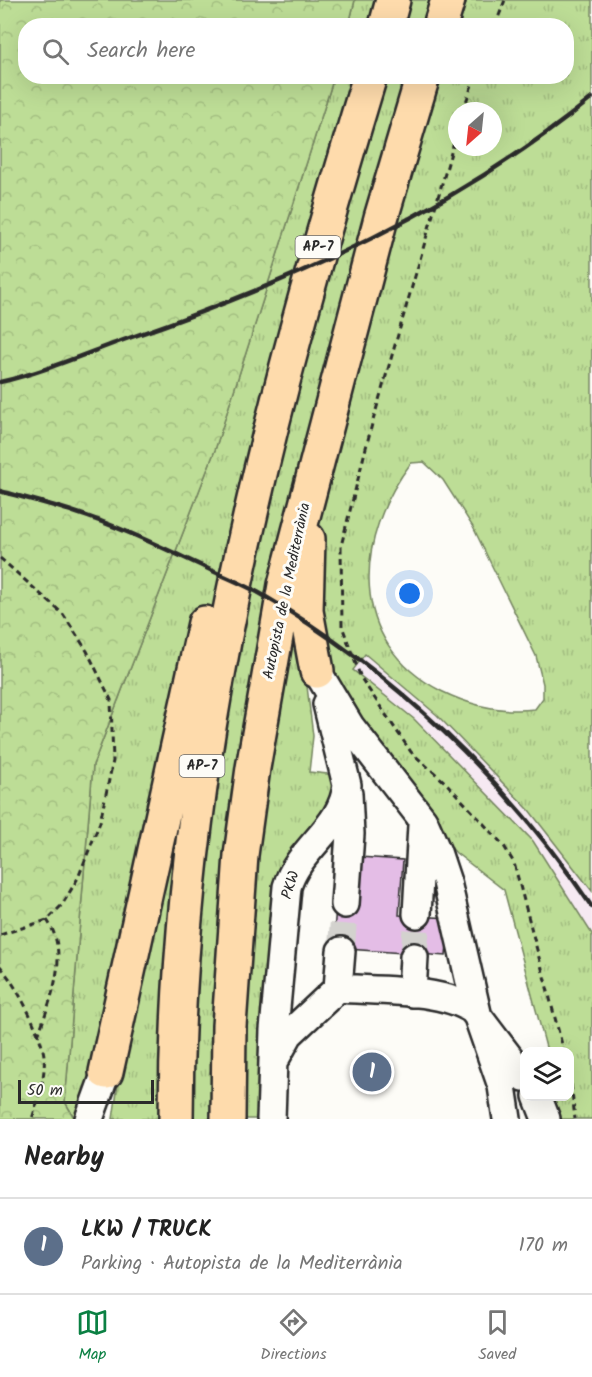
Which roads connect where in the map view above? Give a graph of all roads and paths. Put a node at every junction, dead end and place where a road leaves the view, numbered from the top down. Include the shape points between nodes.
1 (393, 0) edge
2 (448, 0) edge
3 (505, 0) edge
4 (388, 18) edge
5 (442, 18) edge
6 (498, 18) edge
7 (368, 84) edge
8 (421, 84) edge
9 (472, 84) edge
10 (466, 102) edge
11 (450, 156) edge
12 (272, 419) junction
13 (307, 492) junction
14 (0, 558) edge
15 (317, 671) junction
16 (347, 785) junction
17 (423, 820) junction
18 (345, 904) tunnel mouth
19 (417, 914) tunnel mouth
20 (47, 920) junction
21 (0, 934) edge
22 (341, 951) tunnel mouth
23 (414, 957) tunnel mouth
24 (0, 966) edge
25 (338, 988) junction
26 (412, 993) junction
27 (478, 1017) junction
28 (38, 1037) junction
29 (563, 1047) edge
30 (273, 1062) junction
31 (520, 1071) edge
32 (106, 1072) junction
33 (539, 1101) edge
34 (573, 1101) edge
35 (32, 1119) edge
36 (89, 1119) edge
37 (103, 1119) edge
38 (176, 1119) edge
39 (228, 1119) edge
40 (271, 1119) edge
41 (507, 1119) edge
42 (546, 1119) edge
43 (575, 1119) edge

1 - 4 highway
2 - 5 highway
3 - 6 path
7 - 12 highway, AP-7
8 - 13 highway, Autopista de la Mediterrània
9 - 10 path
11 - 29 path via 341,546 342,626 361,678 404,742 497,838 514,863
12 - 32 highway via 212,590
12 - 38 highway, AP-7 via 223,645 195,816 184,932
13 - 15 highway via 306,611
13 - 39 highway, Autopista de la Mediterrània via 285,585 244,833 234,940
14 - 20 path via 63,614 111,700 113,761 100,822 78,878 62,905
15 - 16 lane, PKW
15 - 17 lane via 350,726
16 - 18 lane via 350,819
16 - 30 lane, PKW via 342,809 300,859 287,886
17 - 19 lane
17 - 27 lane via 447,882
20 - 21 path
20 - 28 path via 59,950 55,984
22 - 25 lane
23 - 26 lane
24 - 28 path via 16,987
25 - 26 lane
25 - 30 lane via 289,1034
26 - 27 lane via 464,1003
27 - 31 lane
27 - 41 lane via 498,1070
28 - 35 path via 43,1067
30 - 40 lane, PKW
32 - 36 lane
32 - 37 lane
33 - 42 lane
34 - 43 path

